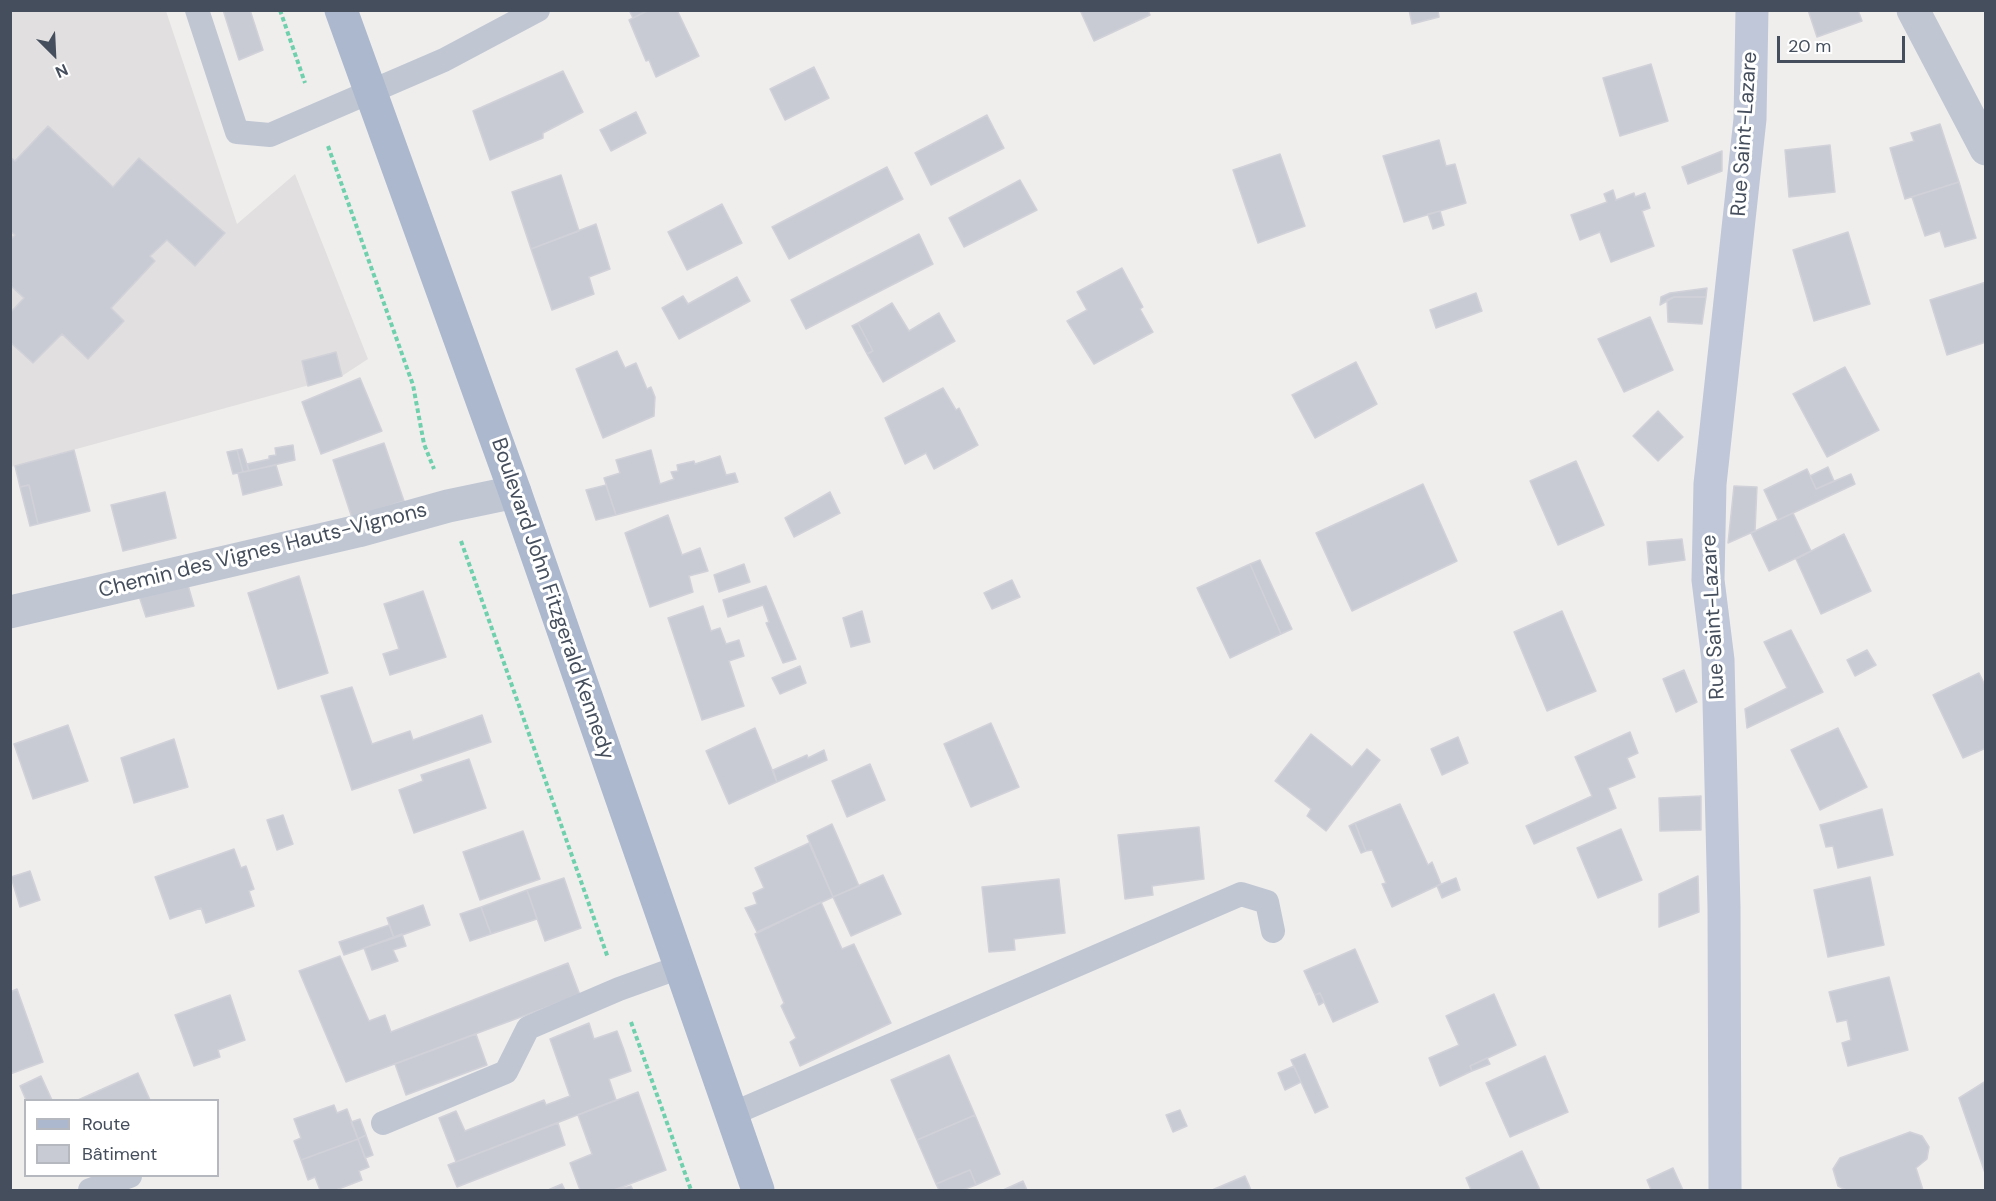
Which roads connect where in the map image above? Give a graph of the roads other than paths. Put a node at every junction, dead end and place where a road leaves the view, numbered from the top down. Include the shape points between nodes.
1 (196, 10) edge
2 (341, 10) edge
3 (538, 10) edge
4 (1752, 10) edge
5 (1913, 10) edge
6 (372, 93) junction
7 (1986, 149) edge
8 (515, 492) junction
9 (10, 612) edge
10 (1274, 931) dead end
11 (680, 967) junction
12 (732, 1114) junction
13 (383, 1122) dead end
14 (127, 1177) edge
15 (90, 1191) edge
16 (758, 1191) edge
17 (1725, 1191) edge

1 - 6 lane via 237,132 270,135
2 - 6 main road, Boulevard John Fitzgerald Kennedy
3 - 6 lane
4 - 17 street, Rue Saint-Lazare via 1750,118 1710,484 1708,535 1708,580 1718,660
5 - 7 street
6 - 8 main road, Boulevard John Fitzgerald Kennedy
8 - 9 street, Chemin des Vignes Hauts-Vignons
8 - 11 main road, Boulevard John Fitzgerald Kennedy
10 - 12 lane via 1267,902 1241,894
11 - 12 main road, Boulevard John Fitzgerald Kennedy
11 - 13 lane via 528,1028 506,1072
12 - 16 main road, Boulevard John Fitzgerald Kennedy
14 - 15 lane

